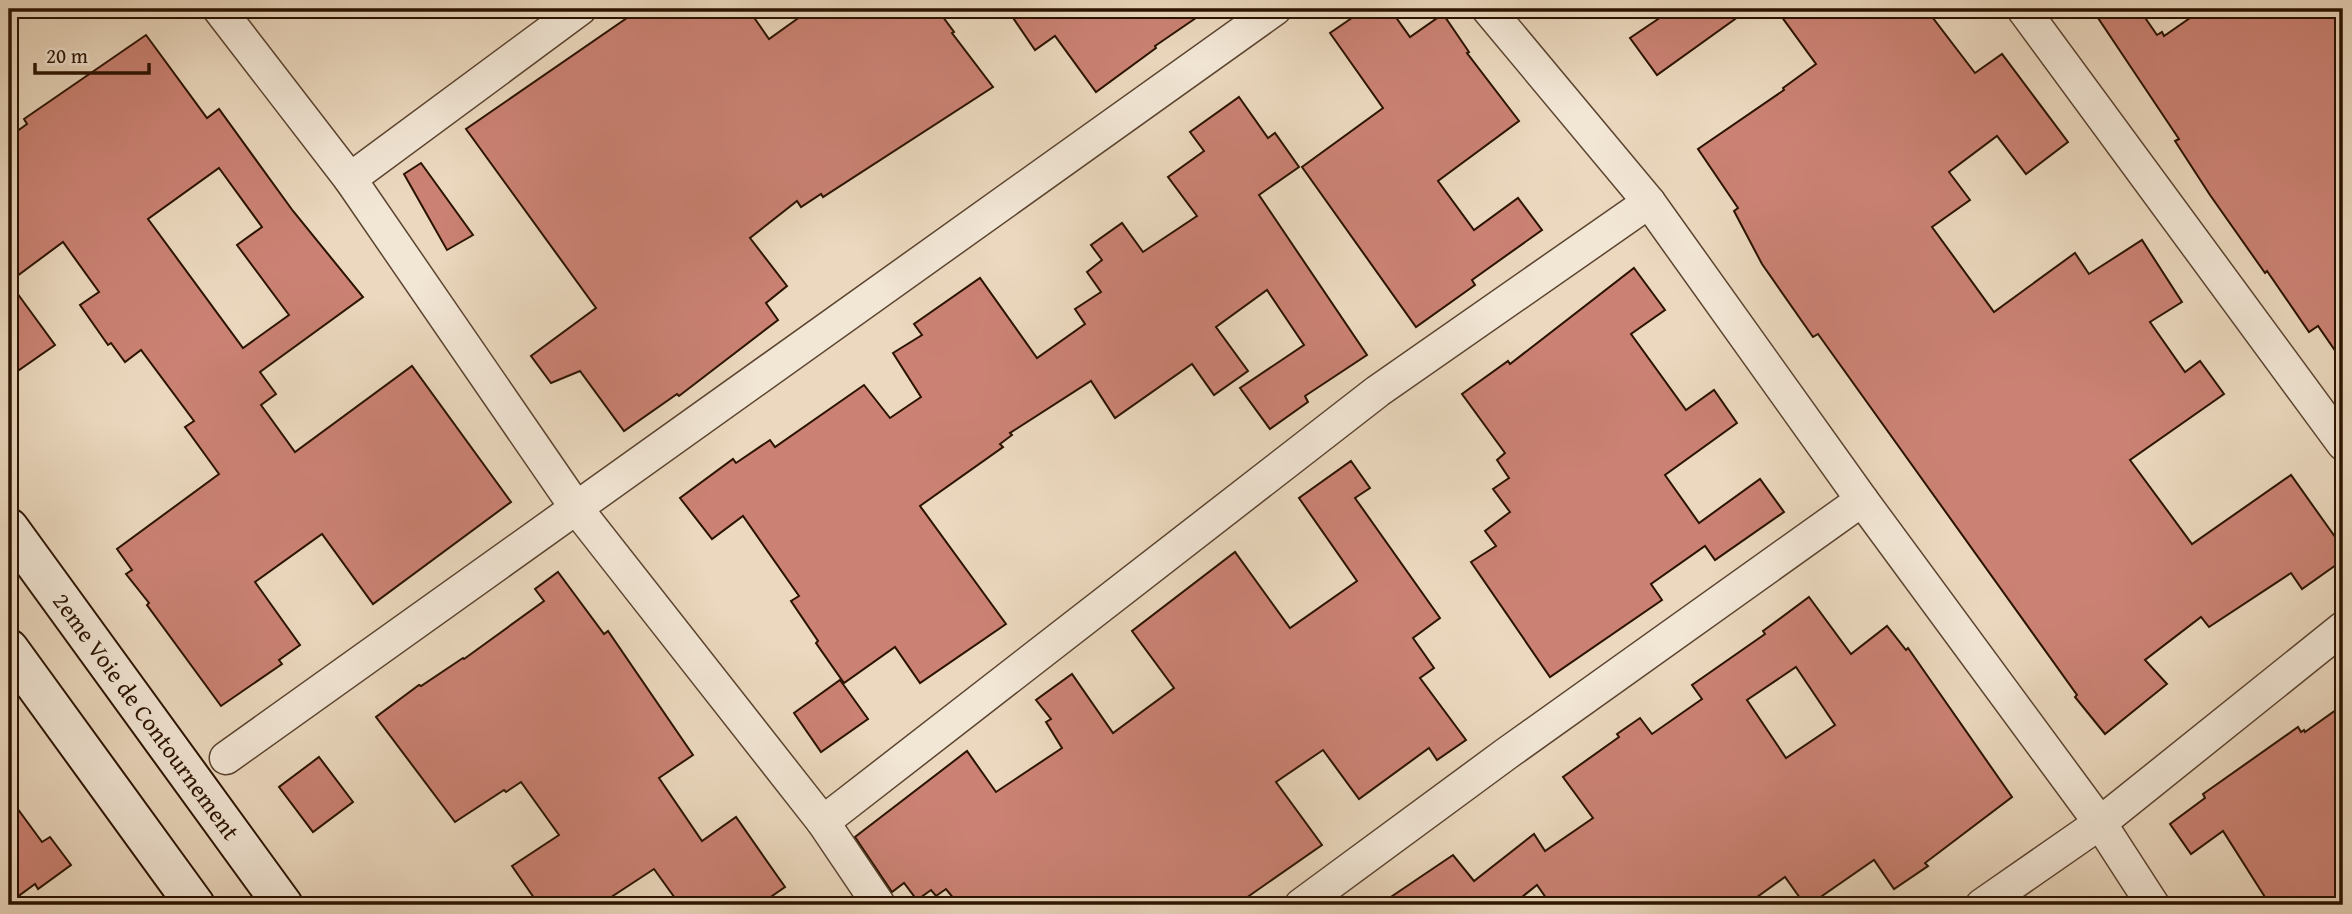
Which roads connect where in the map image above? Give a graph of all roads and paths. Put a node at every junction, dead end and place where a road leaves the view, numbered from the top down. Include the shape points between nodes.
1 (219, 9) edge
2 (580, 9) edge
3 (1275, 9) edge
4 (1488, 9) edge
5 (2023, 9) edge
6 (350, 179) junction
7 (1649, 202) junction
8 (2343, 444) edge
9 (1862, 500) junction
10 (577, 509) junction
11 (9, 528) edge
12 (2343, 628) edge
13 (9, 649) edge
14 (226, 758) dead end
15 (823, 822) junction
16 (2100, 823) junction
17 (195, 905) edge
18 (283, 905) edge
19 (879, 905) edge
20 (1301, 905) edge
21 (1982, 905) edge
22 (2153, 905) edge

1 - 6 street
2 - 6 street
3 - 10 street
4 - 7 street
5 - 8 street
6 - 10 street
7 - 9 street
7 - 15 street via 1378,391
9 - 16 street
9 - 20 street
10 - 14 street
10 - 15 street
11 - 18 main road, 2eme Voie de Contournement
12 - 16 street
13 - 17 main road
15 - 19 street
16 - 21 street
16 - 22 street

